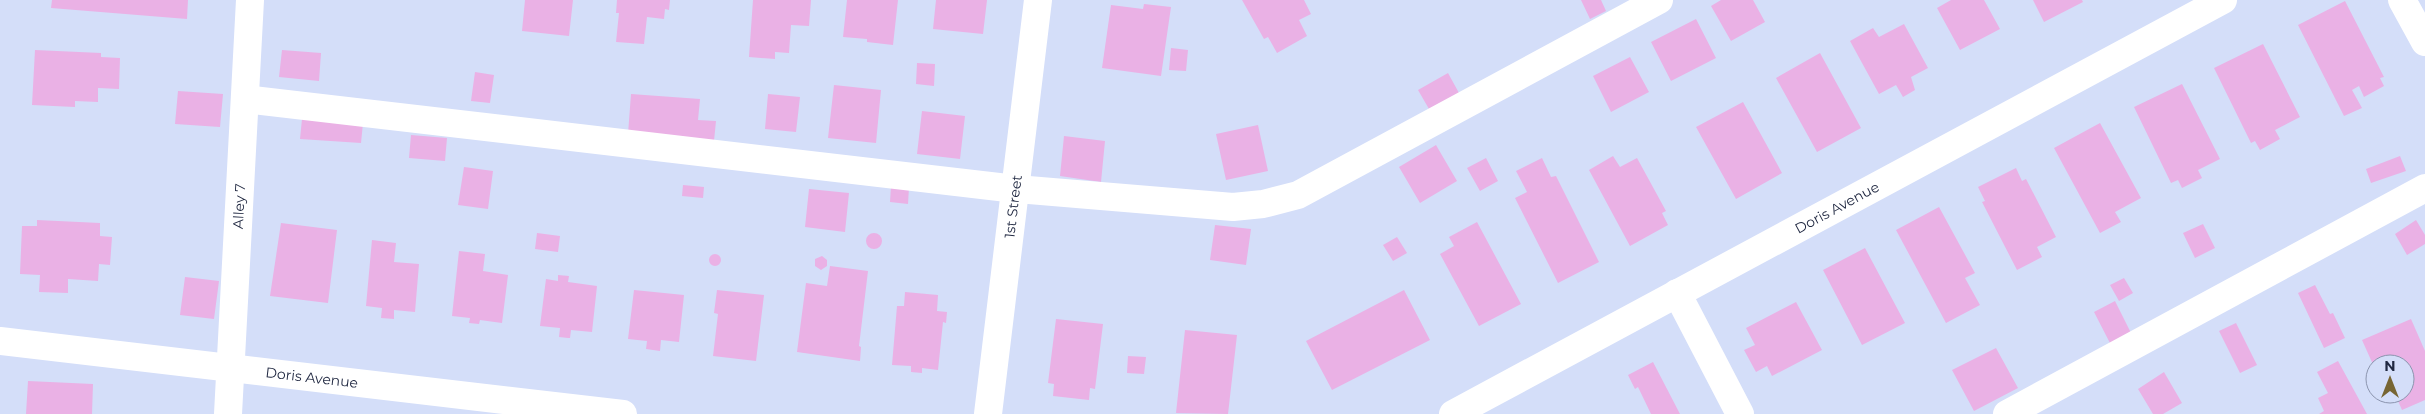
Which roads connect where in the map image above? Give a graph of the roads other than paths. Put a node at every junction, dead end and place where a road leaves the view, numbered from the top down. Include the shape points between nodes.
1 (250, 0) edge
2 (1038, 0) edge
3 (1659, 0) edge
4 (2223, 0) edge
5 (2402, 0) edge
6 (2425, 42) edge
7 (245, 99) junction
8 (2425, 188) edge
9 (1016, 189) junction
10 (1677, 294) junction
11 (0, 341) edge
12 (231, 368) junction
13 (228, 414) edge
14 (623, 414) edge
15 (988, 414) edge
16 (1453, 414) edge
17 (1740, 414) edge
18 (2007, 414) edge

1 - 7 street, Alley 7
2 - 9 street, 1st Street
3 - 9 street via 1298,195 1263,204 1232,207
4 - 10 street, Doris Avenue
5 - 6 street
7 - 9 street
7 - 12 street, Alley 7
8 - 18 street
9 - 15 street, 1st Street
10 - 16 street, Doris Avenue
10 - 17 street
11 - 12 street, Doris Avenue
12 - 13 street, Alley 7
12 - 14 street, Doris Avenue

